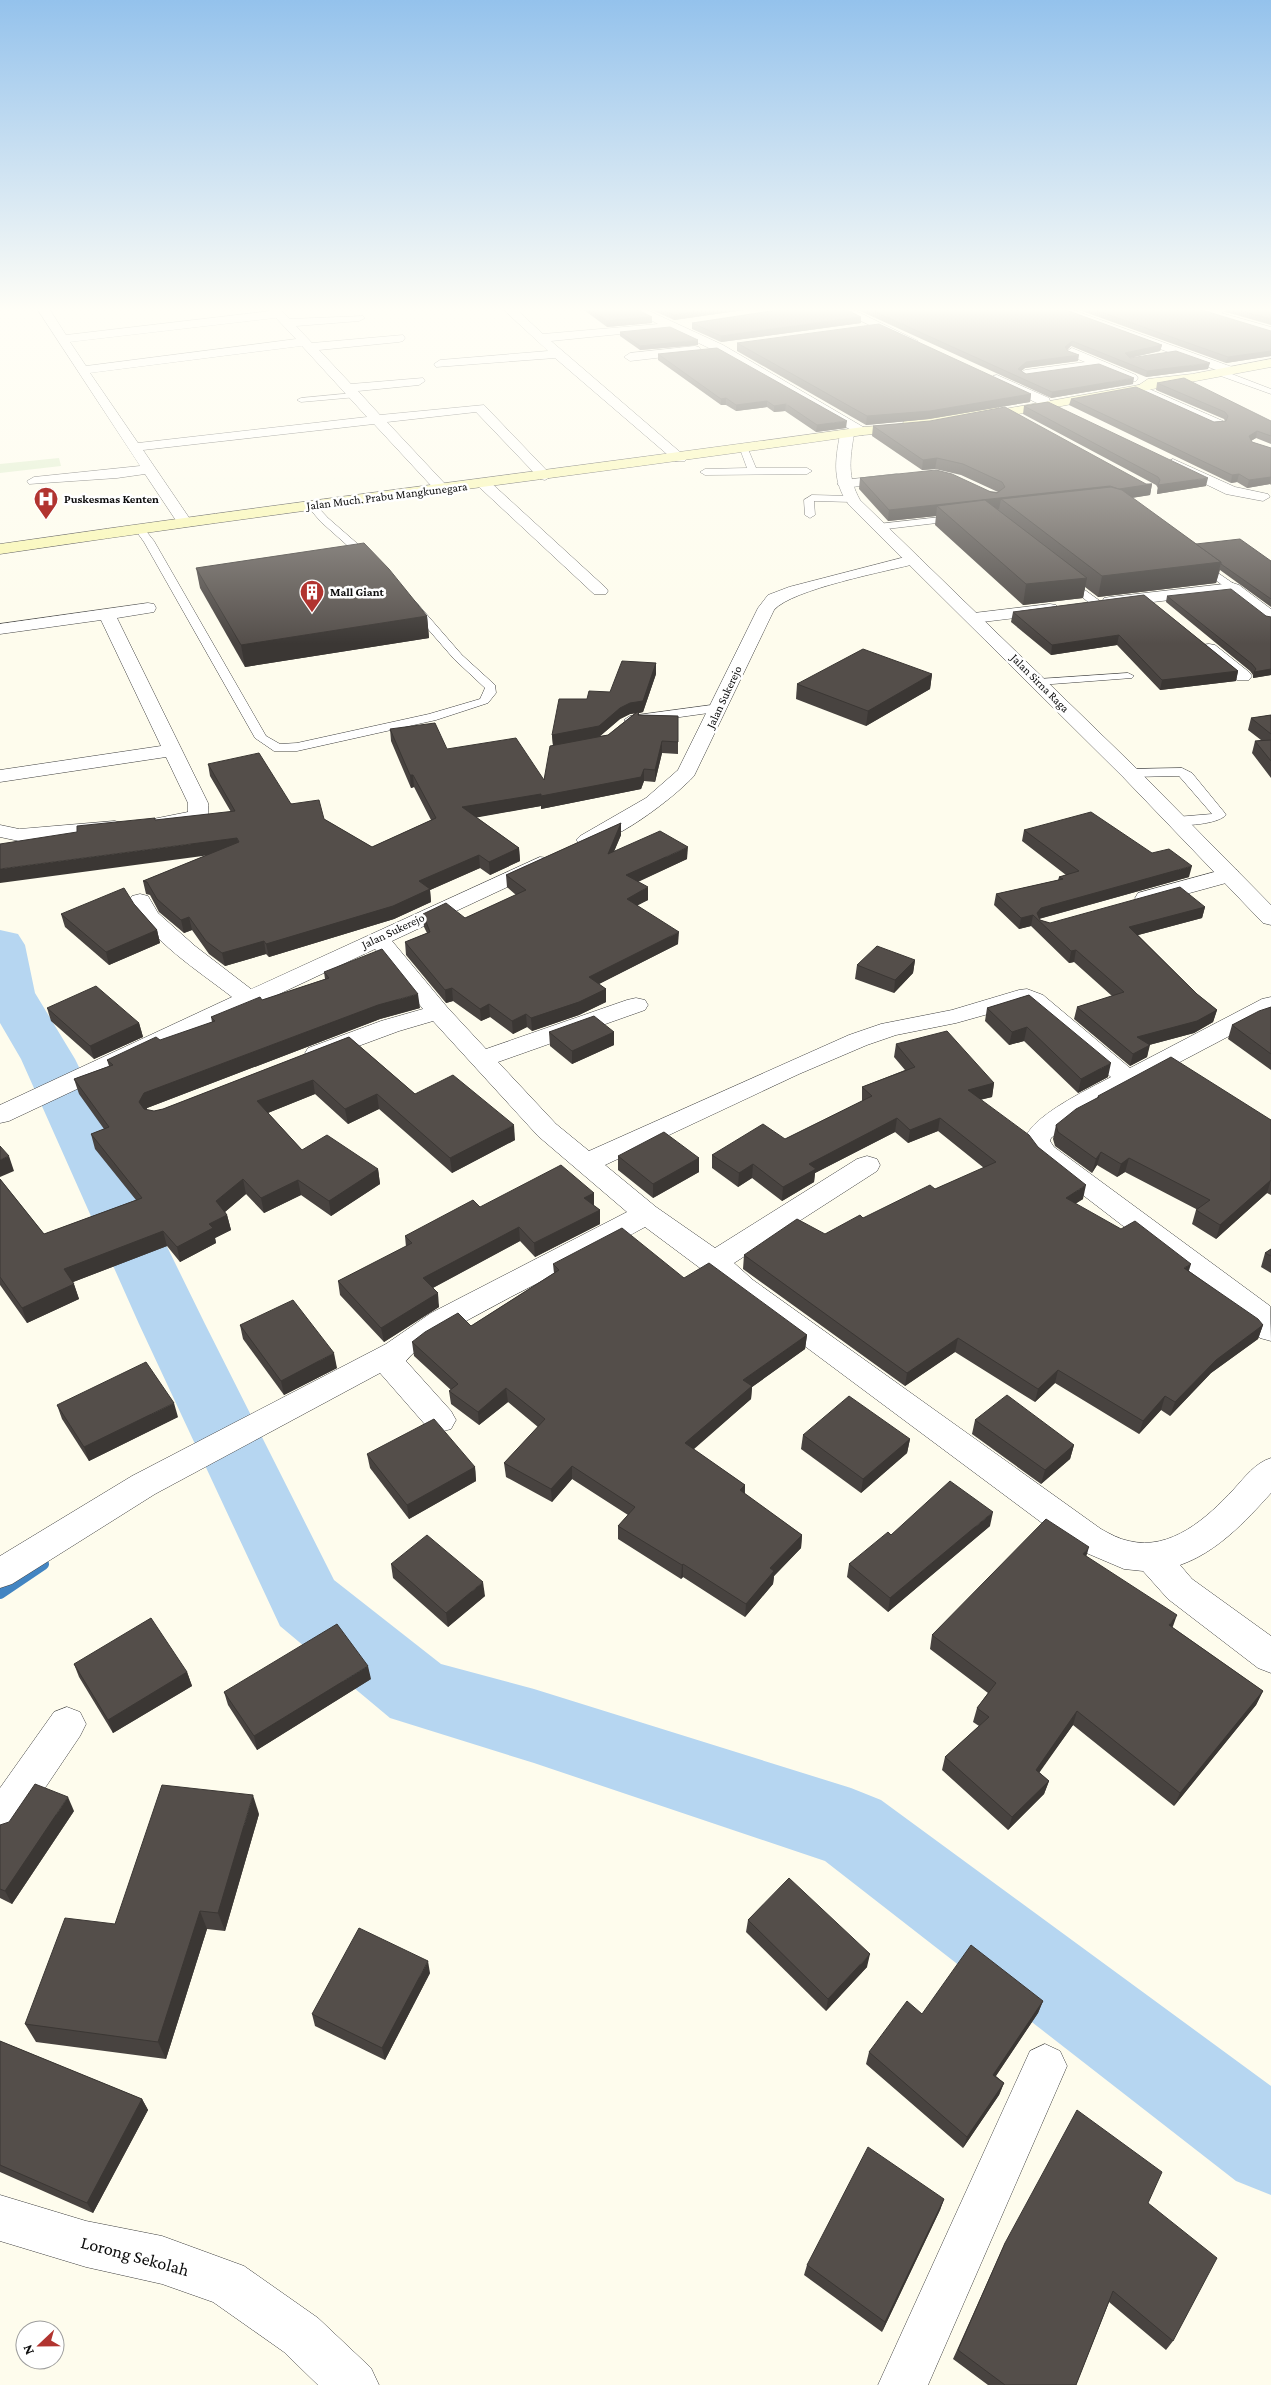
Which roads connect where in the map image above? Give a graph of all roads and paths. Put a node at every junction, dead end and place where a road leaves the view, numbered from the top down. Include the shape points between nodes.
1 (118, 421) edge
2 (356, 421) edge
3 (378, 421) edge
4 (493, 421) edge
5 (637, 421) edge
6 (838, 421) edge
7 (918, 421) edge
8 (953, 421) edge
9 (1213, 421) edge
10 (1218, 424) edge
11 (893, 427) junction
12 (855, 432) junction
13 (136, 447) junction
14 (744, 449) junction
15 (1160, 456) edge
16 (680, 458) junction
17 (150, 469) junction
18 (752, 471) junction
19 (807, 471) dead end
20 (706, 472) dead end
21 (545, 476) junction
22 (908, 477) edge
23 (34, 481) dead end
24 (483, 483) junction
25 (442, 489) junction
26 (848, 492) junction
27 (1268, 497) edge
28 (312, 505) junction
29 (810, 515) dead end
30 (966, 517) edge
31 (184, 522) junction
32 (878, 527) junction
33 (139, 528) junction
34 (0, 549) edge
35 (1194, 558) edge
36 (913, 560) junction
37 (377, 567) edge
38 (1059, 574) edge
39 (1233, 588) junction
40 (600, 592) dead end
41 (404, 596) edge
42 (1146, 598) junction
43 (1096, 603) junction
44 (148, 608) dead end
45 (1161, 610) edge
46 (108, 615) junction
47 (1271, 617) edge
48 (974, 618) junction
49 (0, 629) edge
50 (1198, 640) edge
51 (1128, 676) dead end
52 (1243, 676) dead end
53 (1039, 682) junction
54 (719, 708) junction
55 (621, 727) edge
56 (172, 750) junction
57 (1130, 773) junction
58 (0, 776) edge
59 (1176, 821) junction
60 (0, 831) edge
61 (1229, 875) junction
62 (140, 900) dead end
63 (1123, 904) edge
64 (1271, 918) edge
65 (378, 938) junction
66 (248, 998) junction
67 (1271, 1004) edge
68 (636, 1005) dead end
69 (438, 1012) junction
70 (482, 1059) junction
71 (299, 1060) edge
72 (1128, 1080) junction
73 (0, 1116) edge
74 (585, 1164) junction
75 (867, 1165) dead end
76 (646, 1214) junction
77 (714, 1262) junction
78 (1271, 1330) edge
79 (392, 1354) junction
80 (440, 1420) dead end
81 (1271, 1471) edge
82 (1152, 1558) junction
83 (0, 1574) edge
84 (1271, 1657) edge
85 (67, 1724) dead end
86 (0, 1821) edge
87 (1045, 2066) dead end
88 (0, 2218) edge
89 (354, 2385) edge
90 (902, 2385) edge

1 - 13 street
2 - 13 street
3 - 25 street
4 - 21 street
5 - 16 street
6 - 12 street
7 - 11 main road, Jalan Much. Prabu Mangkunegara
8 - 11 main road, Jalan Much. Prabu Mangkunegara via 914,428
9 - 10 street
11 - 12 main road, Jalan Much. Prabu Mangkunegara
12 - 14 main road, Jalan Much. Prabu Mangkunegara
12 - 26 street via 844,452
13 - 17 street
14 - 16 main road, Jalan Much. Prabu Mangkunegara
14 - 18 lane
15 - 27 street via 1231,491
16 - 21 main road, Jalan Much. Prabu Mangkunegara
17 - 23 street
17 - 31 street
18 - 19 lane
18 - 20 lane
21 - 24 main road, Jalan Much. Prabu Mangkunegara
22 - 26 street
24 - 25 main road, Jalan Much. Prabu Mangkunegara
24 - 40 street
25 - 28 main road, Jalan Much. Prabu Mangkunegara
26 - 29 lane via 812,498 809,500
26 - 32 street, Jalan Sirna Raga
28 - 31 main road, Jalan Much. Prabu Mangkunegara
28 - 37 lane via 321,518 349,539
30 - 32 lane
31 - 33 main road, Jalan Much. Prabu Mangkunegara
32 - 36 street, Jalan Sirna Raga
33 - 34 main road, Jalan Much. Prabu Mangkunegara
33 - 41 lane via 150,541 261,738 278,748 347,738 484,701 491,688 458,657
35 - 39 lane
36 - 48 street, Jalan Sirna Raga
36 - 54 street, Jalan Sukerejo via 796,590 774,599 766,608
38 - 43 lane
39 - 42 street
39 - 47 street
42 - 43 street
42 - 45 street
43 - 48 street
44 - 46 street
46 - 49 street
46 - 56 street
48 - 53 street, Jalan Sirna Raga
50 - 52 street
51 - 53 lane
53 - 57 street, Jalan Sirna Raga
54 - 55 lane via 643,717 625,722
54 - 65 street, Jalan Sukerejo via 687,772 674,788 622,823
56 - 58 street
56 - 60 street via 198,803 198,815 190,820 19,835
57 - 59 street, Jalan Sirna Raga
57 - 59 lane via 1182,772 1219,816
59 - 61 street, Jalan Sirna Raga
61 - 63 street
61 - 64 street, Jalan Sirna Raga
62 - 66 street via 149,917
65 - 66 street, Jalan Sukerejo
65 - 69 street
66 - 73 street, Jalan Sukerejo
67 - 72 street
68 - 70 street
69 - 70 street
69 - 71 street
70 - 74 street via 547,1130
72 - 74 street via 1035,1000 1019,997 858,1040
72 - 78 street via 1074,1107 1038,1134 1040,1148 1259,1314
74 - 76 street
75 - 77 street
76 - 77 street
76 - 79 street via 507,1286 411,1339
77 - 82 street via 743,1287 1089,1539 1134,1557
79 - 80 street via 392,1366
79 - 83 street via 212,1446 51,1540
81 - 82 street via 1204,1538
82 - 84 street via 1180,1589
85 - 86 street
87 - 90 street
88 - 89 street, Lorong Sekolah via 86,2244 162,2260 227,2283 301,2335

